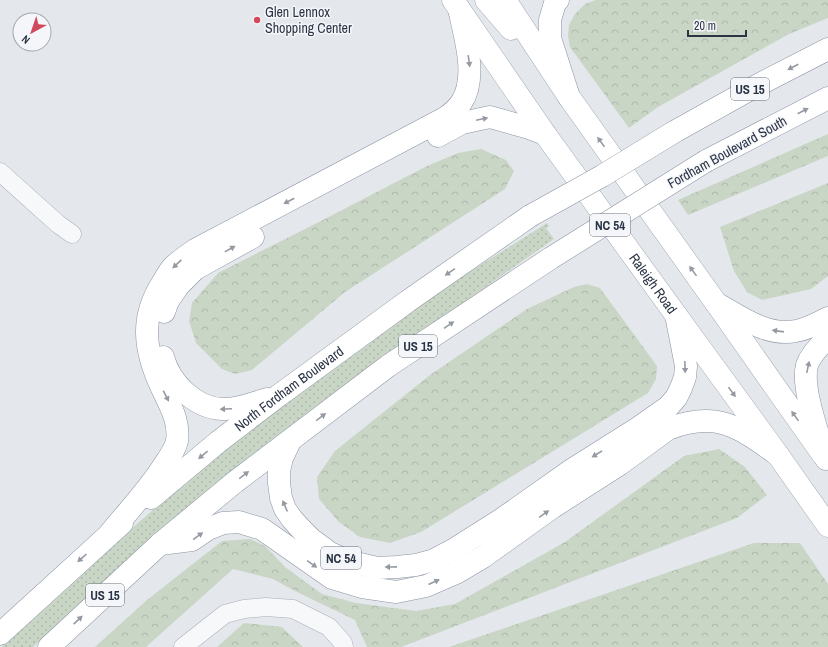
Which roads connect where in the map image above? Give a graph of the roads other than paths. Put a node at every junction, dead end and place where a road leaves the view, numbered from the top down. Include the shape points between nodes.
1 (486, 0) edge
2 (505, 0) edge
3 (558, 0) edge
4 (456, 4) edge
5 (828, 49) edge
6 (569, 97) junction
7 (828, 98) edge
8 (545, 134) junction
9 (0, 172) edge
10 (72, 234) dead end
11 (716, 302) junction
12 (676, 315) junction
13 (828, 318) edge
14 (828, 338) edge
15 (278, 396) junction
16 (290, 441) junction
17 (778, 455) junction
18 (827, 461) edge
19 (828, 526) edge
20 (111, 532) junction
21 (160, 544) junction
22 (0, 634) edge
23 (49, 647) edge
24 (183, 647) edge
25 (344, 647) edge

1 - 6 main road
2 - 6 main road
3 - 6 main road via 550,20 550,38
4 - 8 main road, Raleigh Road / NC 54
4 -> 20 main road via 470,64 470,76 462,102 454,111 195,250 174,267 159,287 149,310 148,348 173,410 177,442 155,479
5 -> 15 main road, North Fordham Boulevard / US 15, bridge via 674,132 530,216
11 -> 6 main road
16 -> 7 main road, Fordham Boulevard South / US 15, bridge via 388,366 551,258 706,161
8 - 12 main road, Raleigh Road / NC 54
15 -> 8 main road via 233,408 211,408 187,394 170,374 161,349 162,320 168,301 195,269 462,123 490,117
9 - 10 street
13 -> 11 main road via 795,332 776,331 750,322
18 -> 11 main road
12 -> 16 main road, NC 54 via 686,366 681,388 668,407 502,519 434,560 416,565 377,568 346,560 311,539 292,519 285,509 282,498 279,471
12 -> 17 main road, Raleigh Road
18 -> 14 main road via 809,401 806,370 813,354
15 -> 20 main road, North Fordham Boulevard / US 15 via 218,442
21 -> 16 main road, US 15 via 235,482
17 - 19 main road, Raleigh Road
21 -> 17 main road via 192,540 223,523 239,522 262,529 332,578 362,587 396,592 426,586 456,573 483,557 668,429 706,420 730,425 752,436
20 -> 22 main road, North Fordham Boulevard / US 15
23 -> 21 main road, US 15
24 - 25 street via 225,614 266,607 293,609 328,627

